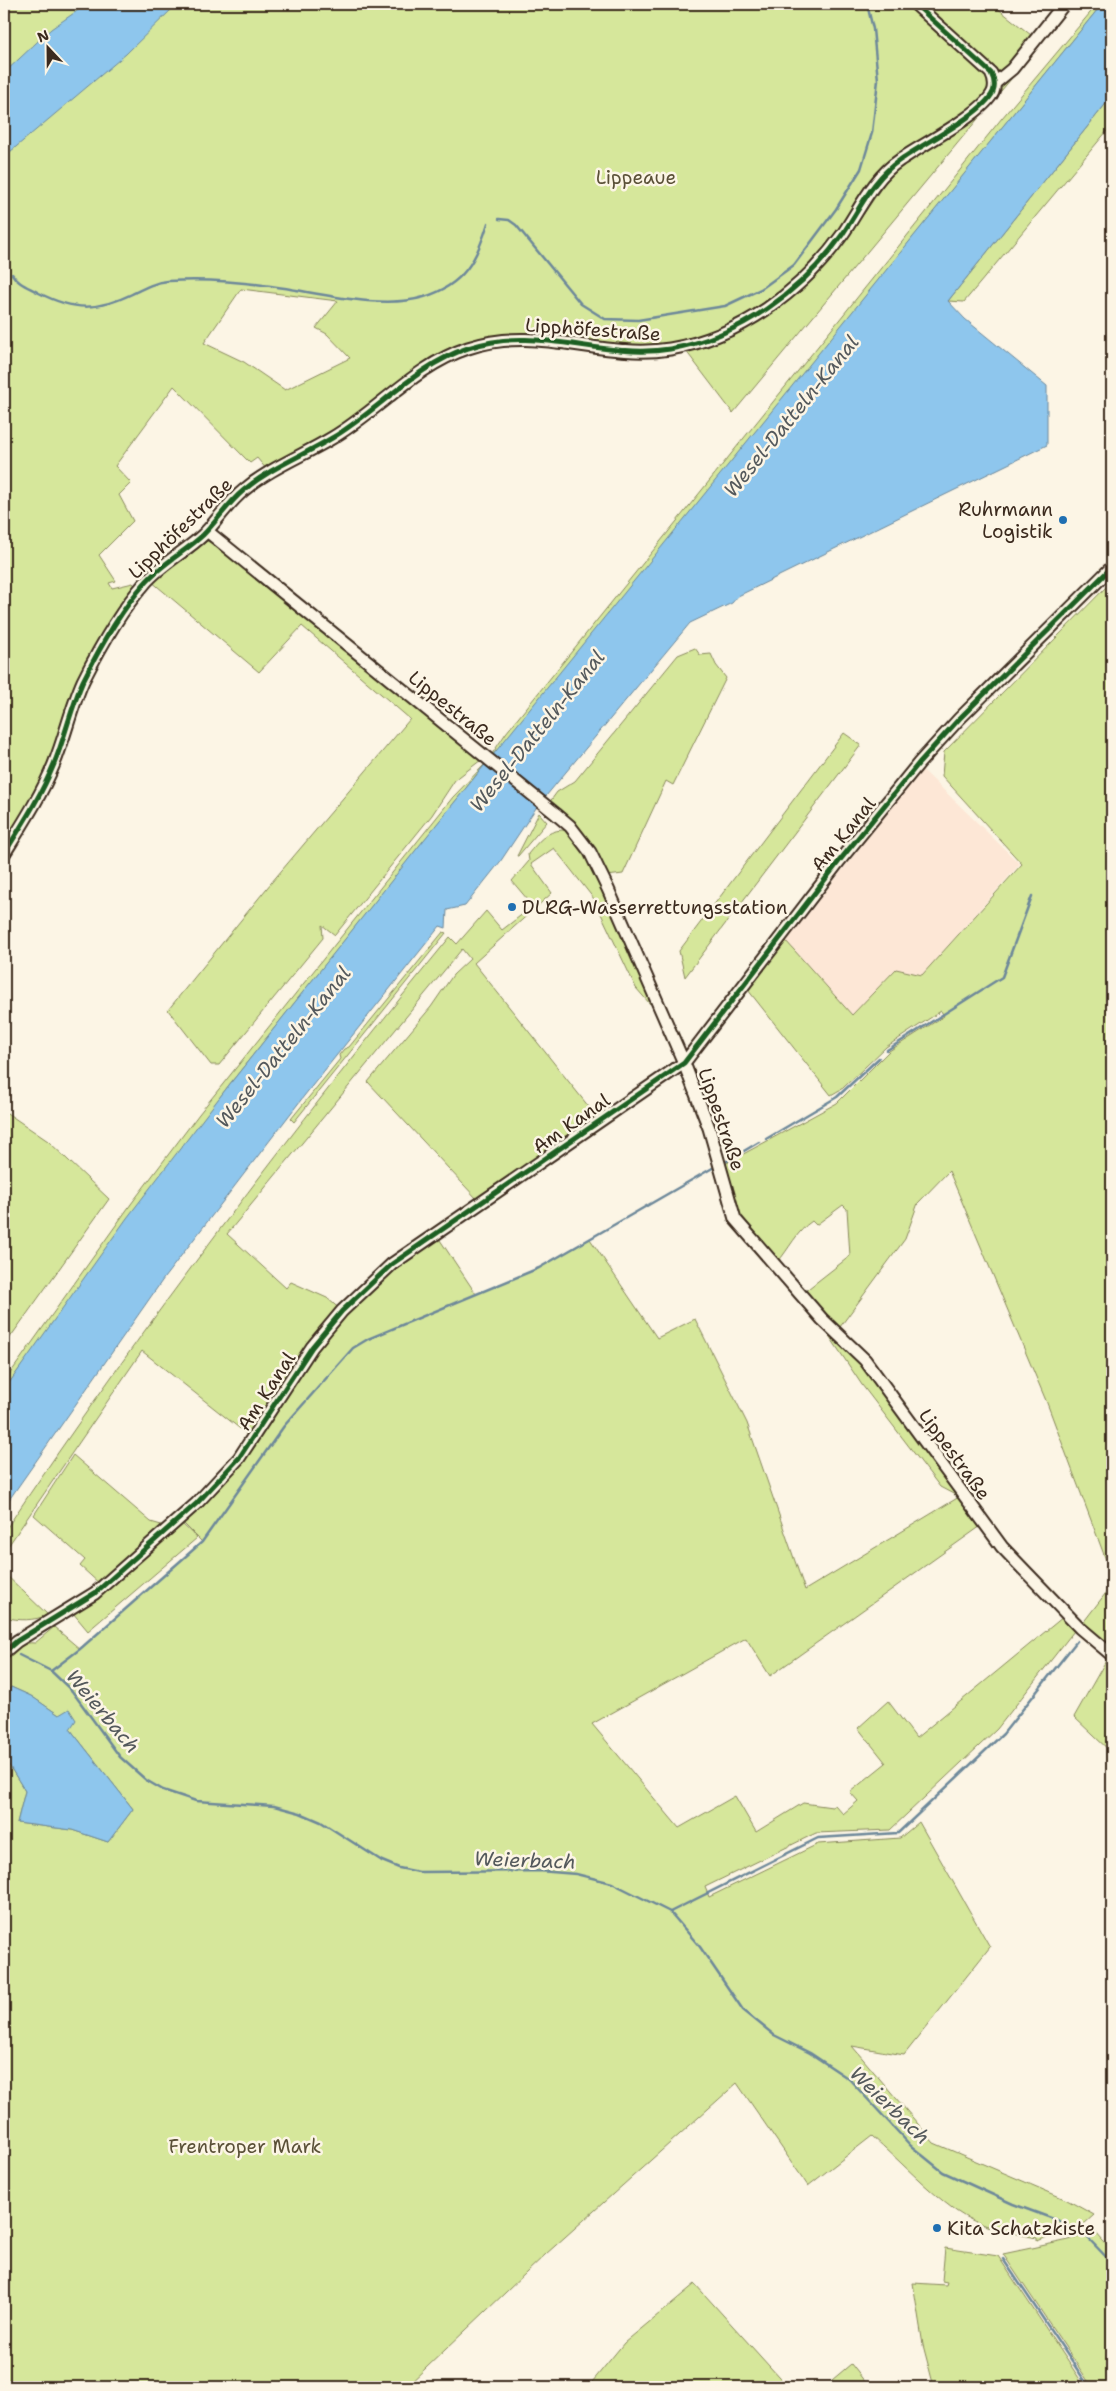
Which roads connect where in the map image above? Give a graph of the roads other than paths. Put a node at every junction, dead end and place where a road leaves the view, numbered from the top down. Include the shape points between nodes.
1 (915, 4) edge
2 (1064, 4) edge
3 (995, 83) junction
4 (207, 531) junction
5 (1112, 567) edge
6 (4, 854) edge
7 (684, 1063) junction
8 (4, 1652) edge
9 (1112, 1655) edge

1 - 3 street via 991,73
2 - 3 street, Lipphöfestraße via 1012,69
3 - 4 street, Lipphöfestraße via 992,94 978,108 943,134 900,159 883,174 811,274 760,313 696,343 657,351 518,338 482,344 455,353 428,368 333,438 254,482 232,501
4 - 6 street, Lipphöfestraße via 146,581 96,656 77,696 53,765
4 - 7 street, Lippestraße via 554,812 577,835 595,860
5 - 7 street, Am Kanal via 919,763
7 - 8 street, Am Kanal via 392,1264 342,1311 312,1347 239,1458 197,1503 95,1593
7 - 9 street, Lippestraße via 710,1128 735,1219 822,1319 865,1360 1002,1547 1080,1628

